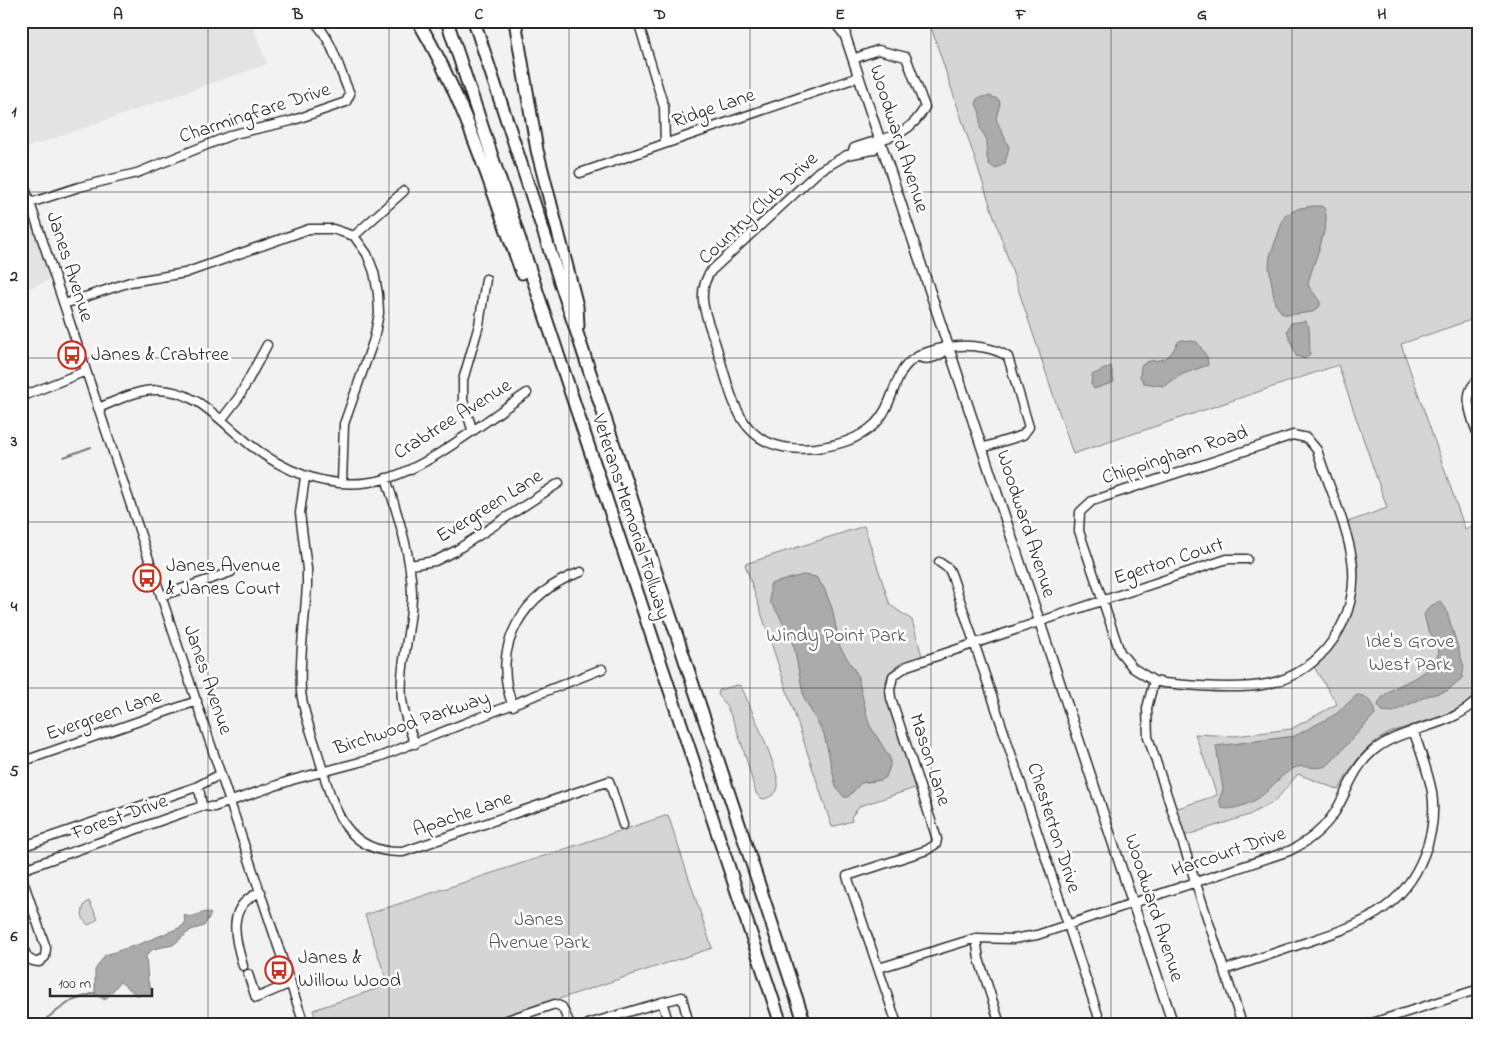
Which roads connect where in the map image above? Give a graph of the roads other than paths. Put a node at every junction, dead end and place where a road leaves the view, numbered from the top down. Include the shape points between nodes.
1 (314, 21) edge
2 (418, 21) edge
3 (446, 21) edge
4 (474, 21) edge
5 (515, 21) edge
6 (638, 21) edge
7 (834, 21) edge
8 (847, 21) edge
9 (845, 35) junction
10 (853, 59) junction
11 (859, 77) junction
12 (880, 141) junction
13 (665, 143) junction
14 (580, 173) dead end
15 (21, 176) edge
16 (404, 191) dead end
17 (30, 203) junction
18 (354, 236) junction
19 (486, 279) dead end
20 (64, 304) junction
21 (544, 317) junction
22 (578, 341) junction
23 (267, 345) dead end
24 (949, 348) junction
25 (86, 371) junction
26 (1479, 380) edge
27 (526, 393) dead end
28 (21, 397) edge
29 (98, 408) junction
30 (222, 419) junction
31 (472, 429) junction
32 (1479, 438) edge
33 (982, 448) junction
34 (304, 477) junction
35 (386, 478) junction
36 (342, 483) junction
37 (559, 483) dead end
38 (1247, 559) dead end
39 (939, 562) dead end
40 (410, 565) junction
41 (231, 572) dead end
42 (581, 572) dead end
43 (161, 596) junction
44 (1102, 601) junction
45 (1039, 621) junction
46 (974, 643) junction
47 (602, 669) dead end
48 (1154, 681) junction
49 (890, 687) joint
50 (1479, 698) edge
51 (197, 700) junction
52 (513, 706) junction
53 (1413, 730) junction
54 (415, 744) junction
55 (21, 762) edge
56 (323, 771) junction
57 (221, 774) junction
58 (196, 787) junction
59 (230, 801) junction
60 (202, 806) junction
61 (21, 815) edge
62 (623, 825) dead end
63 (25, 826) dead end
64 (21, 846) edge
65 (21, 870) edge
66 (21, 875) edge
67 (1195, 882) junction
68 (261, 892) junction
69 (1133, 903) junction
70 (1068, 924) junction
71 (976, 938) junction
72 (21, 942) edge
73 (243, 966) dead end
74 (879, 968) junction
75 (1224, 970) junction
76 (248, 974) dead end
77 (291, 984) junction
78 (1479, 989) edge
79 (662, 1002) junction
80 (304, 1024) edge
81 (495, 1024) edge
82 (570, 1024) edge
83 (588, 1024) edge
84 (669, 1024) edge
85 (689, 1024) edge
86 (781, 1024) edge
87 (805, 1024) edge
88 (897, 1024) edge
89 (1000, 1024) edge
90 (1102, 1024) edge
91 (1173, 1024) edge
92 (1242, 1024) edge
93 (1369, 1024) edge

1 - 17 street, Charmingfare Drive via 333,48 350,94 346,102 290,121 234,134 137,173
2 - 21 highway via 442,65 522,274
3 - 21 highway, Veterans Memorial Tollway
4 - 22 highway, Veterans Memorial Tollway
5 - 22 highway via 537,150 577,306
6 - 13 street via 664,107
7 - 9 main road, Woodward Avenue
8 - 9 main road, Woodward Avenue
9 - 10 main road, Woodward Avenue
10 - 11 main road, Woodward Avenue
10 - 12 street, Country Club Drive via 878,50 906,57 925,107 920,117 899,136
11 - 12 main road, Woodward Avenue
11 - 13 street, Ridge Lane
12 - 24 main road, Woodward Avenue
12 - 24 street, Country Club Drive via 854,148 852,153 820,171 711,271 702,289 704,309 742,419 761,440 779,447 798,450 840,444 868,430 889,405 905,367 919,357 941,355
13 - 14 street, Ridge Lane
15 - 17 street, Janes Avenue
16 - 18 street
17 - 20 street, Janes Avenue
18 - 20 street via 333,229 309,229 185,273 130,282
18 - 36 street via 367,254 374,272 379,313 374,339 344,424
19 - 31 street via 479,325 463,380 463,400
20 - 25 street, Janes Avenue
21 - 86 highway, Veterans Memorial Tollway
22 - 87 highway, Veterans Memorial Tollway
23 - 30 street via 239,397
24 - 33 main road, Woodward Avenue
24 - 33 street via 971,346 1008,357 1029,427 1023,435
25 - 28 street
25 - 29 street, Janes Avenue
26 - 32 street via 1470,390 1468,403
27 - 31 street, Crabtree Avenue
29 - 30 street, Crabtree Avenue via 130,395 164,390 192,398
29 - 43 street, Janes Avenue
30 - 34 street, Crabtree Avenue via 266,458
31 - 35 street, Crabtree Avenue via 420,465
33 - 45 main road, Woodward Avenue
34 - 36 street, Crabtree Avenue
34 - 56 street via 300,513 307,585 301,692
35 - 36 street, Crabtree Avenue
35 - 40 street
37 - 40 street, Evergreen Lane via 455,551 435,561
38 - 44 street, Egerton Court via 1227,559
39 - 46 street, Chesterton Drive via 949,569
40 - 54 street via 411,617 402,690 404,711
41 - 43 street
42 - 52 street via 544,592 513,631 506,651 504,674
43 - 51 street, Janes Avenue
44 - 45 street, Egerton Court
44 - 48 street via 1123,658
44 - 48 street, Chippingham Road via 1078,525 1080,512 1092,501 1289,436 1306,438 1317,450 1352,558 1351,599 1336,636 1307,667 1266,684 1244,687
45 - 46 street, Egerton Court
45 - 69 main road, Woodward Avenue
46 - 49 street, Egerton Court via 903,668 893,676
46 - 70 street, Chesterton Drive
47 - 52 street, Birchwood Parkway
48 - 67 street via 1147,708 1148,737
49 - 74 street, Mason Lane via 936,833 936,844 928,850 847,876
50 - 53 street, Harcourt Drive via 1464,711
51 - 55 street, Evergreen Lane
51 - 57 street, Janes Avenue
52 - 54 street, Birchwood Parkway
53 - 67 street, Harcourt Drive via 1390,739 1365,759 1352,775 1336,811 1324,827 1305,843 1289,852
53 - 75 street via 1429,779 1433,817 1427,847 1410,883 1392,902 1365,922
54 - 56 street, Birchwood Parkway
56 - 59 street, Birchwood Parkway
56 - 62 street, Apache Lane via 333,806 346,827 361,842 388,852 411,850 609,781
57 - 58 street
57 - 59 street, Janes Avenue
58 - 60 street
58 - 64 street
59 - 60 street, Forest Drive
59 - 68 street, Janes Avenue
60 - 65 street, Forest Drive
61 - 63 street
66 - 72 street via 46,948 45,957 39,962 31,961
67 - 69 street, Harcourt Drive
67 - 75 street
68 - 73 street via 244,900 238,911 236,938
68 - 77 street, Janes Avenue
69 - 70 street, Harcourt Drive
69 - 91 main road, Woodward Avenue
70 - 71 street, Harcourt Drive via 1024,938
70 - 90 street, Chesterton Drive
71 - 74 street, Harcourt Drive
71 - 89 street via 979,959
74 - 88 street
75 - 92 street
76 - 77 street via 256,998
77 - 80 street, Janes Avenue
78 - 93 street
79 - 83 street
79 - 84 street
79 - 85 street via 682,997
81 - 82 street via 555,1004 562,1007

